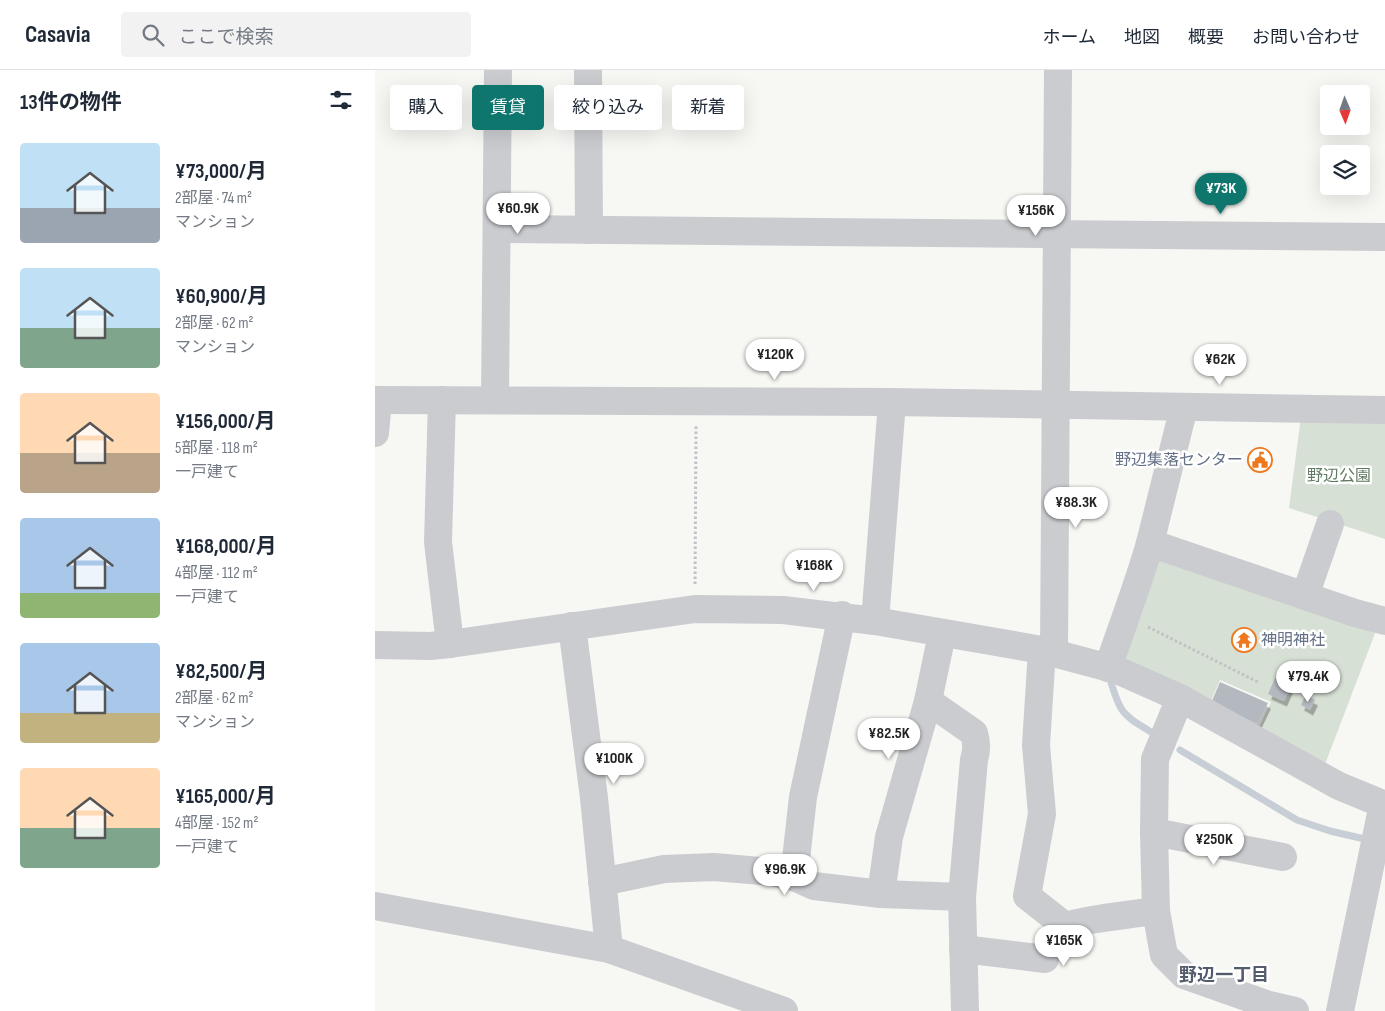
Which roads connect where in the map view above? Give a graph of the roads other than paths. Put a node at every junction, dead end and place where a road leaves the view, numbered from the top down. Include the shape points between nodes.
1 (498, 70) edge
2 (588, 70) edge
3 (1058, 70) edge
4 (497, 229) junction
5 (589, 230) junction
6 (1058, 235) junction
7 (1385, 237) edge
8 (376, 400) edge
9 (442, 400) junction
10 (495, 400) junction
11 (892, 402) junction
12 (1055, 405) junction
13 (1184, 407) junction
14 (1385, 410) edge
15 (375, 433) edge
16 (1330, 524) dead end
17 (1150, 543) junction
18 (1305, 596) junction
19 (842, 615) junction
20 (875, 621) junction
21 (1385, 621) edge
22 (572, 626) junction
23 (942, 634) junction
24 (450, 644) junction
25 (375, 645) edge
26 (1048, 651) junction
27 (1108, 668) junction
28 (1180, 698) junction
29 (928, 702) junction
30 (1384, 805) edge
31 (1154, 832) junction
32 (1283, 857) dead end
33 (794, 877) junction
34 (602, 882) junction
35 (881, 894) junction
36 (962, 897) junction
37 (375, 906) edge
38 (1156, 911) junction
39 (1065, 926) junction
40 (609, 949) junction
41 (963, 949) junction
42 (784, 1011) edge
43 (965, 1011) edge
44 (1295, 1011) edge
45 (1340, 1011) edge

1 - 4 street
2 - 5 street
3 - 6 street
4 - 5 street
4 - 10 street
5 - 6 street
6 - 7 street
6 - 12 street
8 - 9 street
8 - 15 street
9 - 10 street
9 - 24 street via 438,542
10 - 11 street
11 - 12 street
11 - 20 street
12 - 13 street
12 - 26 street
13 - 14 street
13 - 17 street
16 - 18 street
17 - 18 street
17 - 27 street via 1134,599
18 - 21 street
19 - 20 street
19 - 22 street via 740,608 695,609
19 - 33 street via 803,796
20 - 23 street
22 - 24 street
22 - 34 street
23 - 26 street
23 - 29 street
24 - 25 street
26 - 27 street
26 - 39 street via 1036,745 1042,814 1027,896
27 - 28 street
28 - 30 street via 1339,786
28 - 31 street via 1155,759
29 - 35 street via 889,837
29 - 36 street via 976,738
30 - 45 street
31 - 32 street
31 - 38 street
33 - 34 street via 714,867 664,869
33 - 35 street via 814,886
34 - 40 street
35 - 36 street
36 - 41 street
37 - 40 street
38 - 39 street
38 - 44 street via 1164,955 1184,975
39 - 41 street via 1045,953 1045,959
40 - 42 street
41 - 43 street

